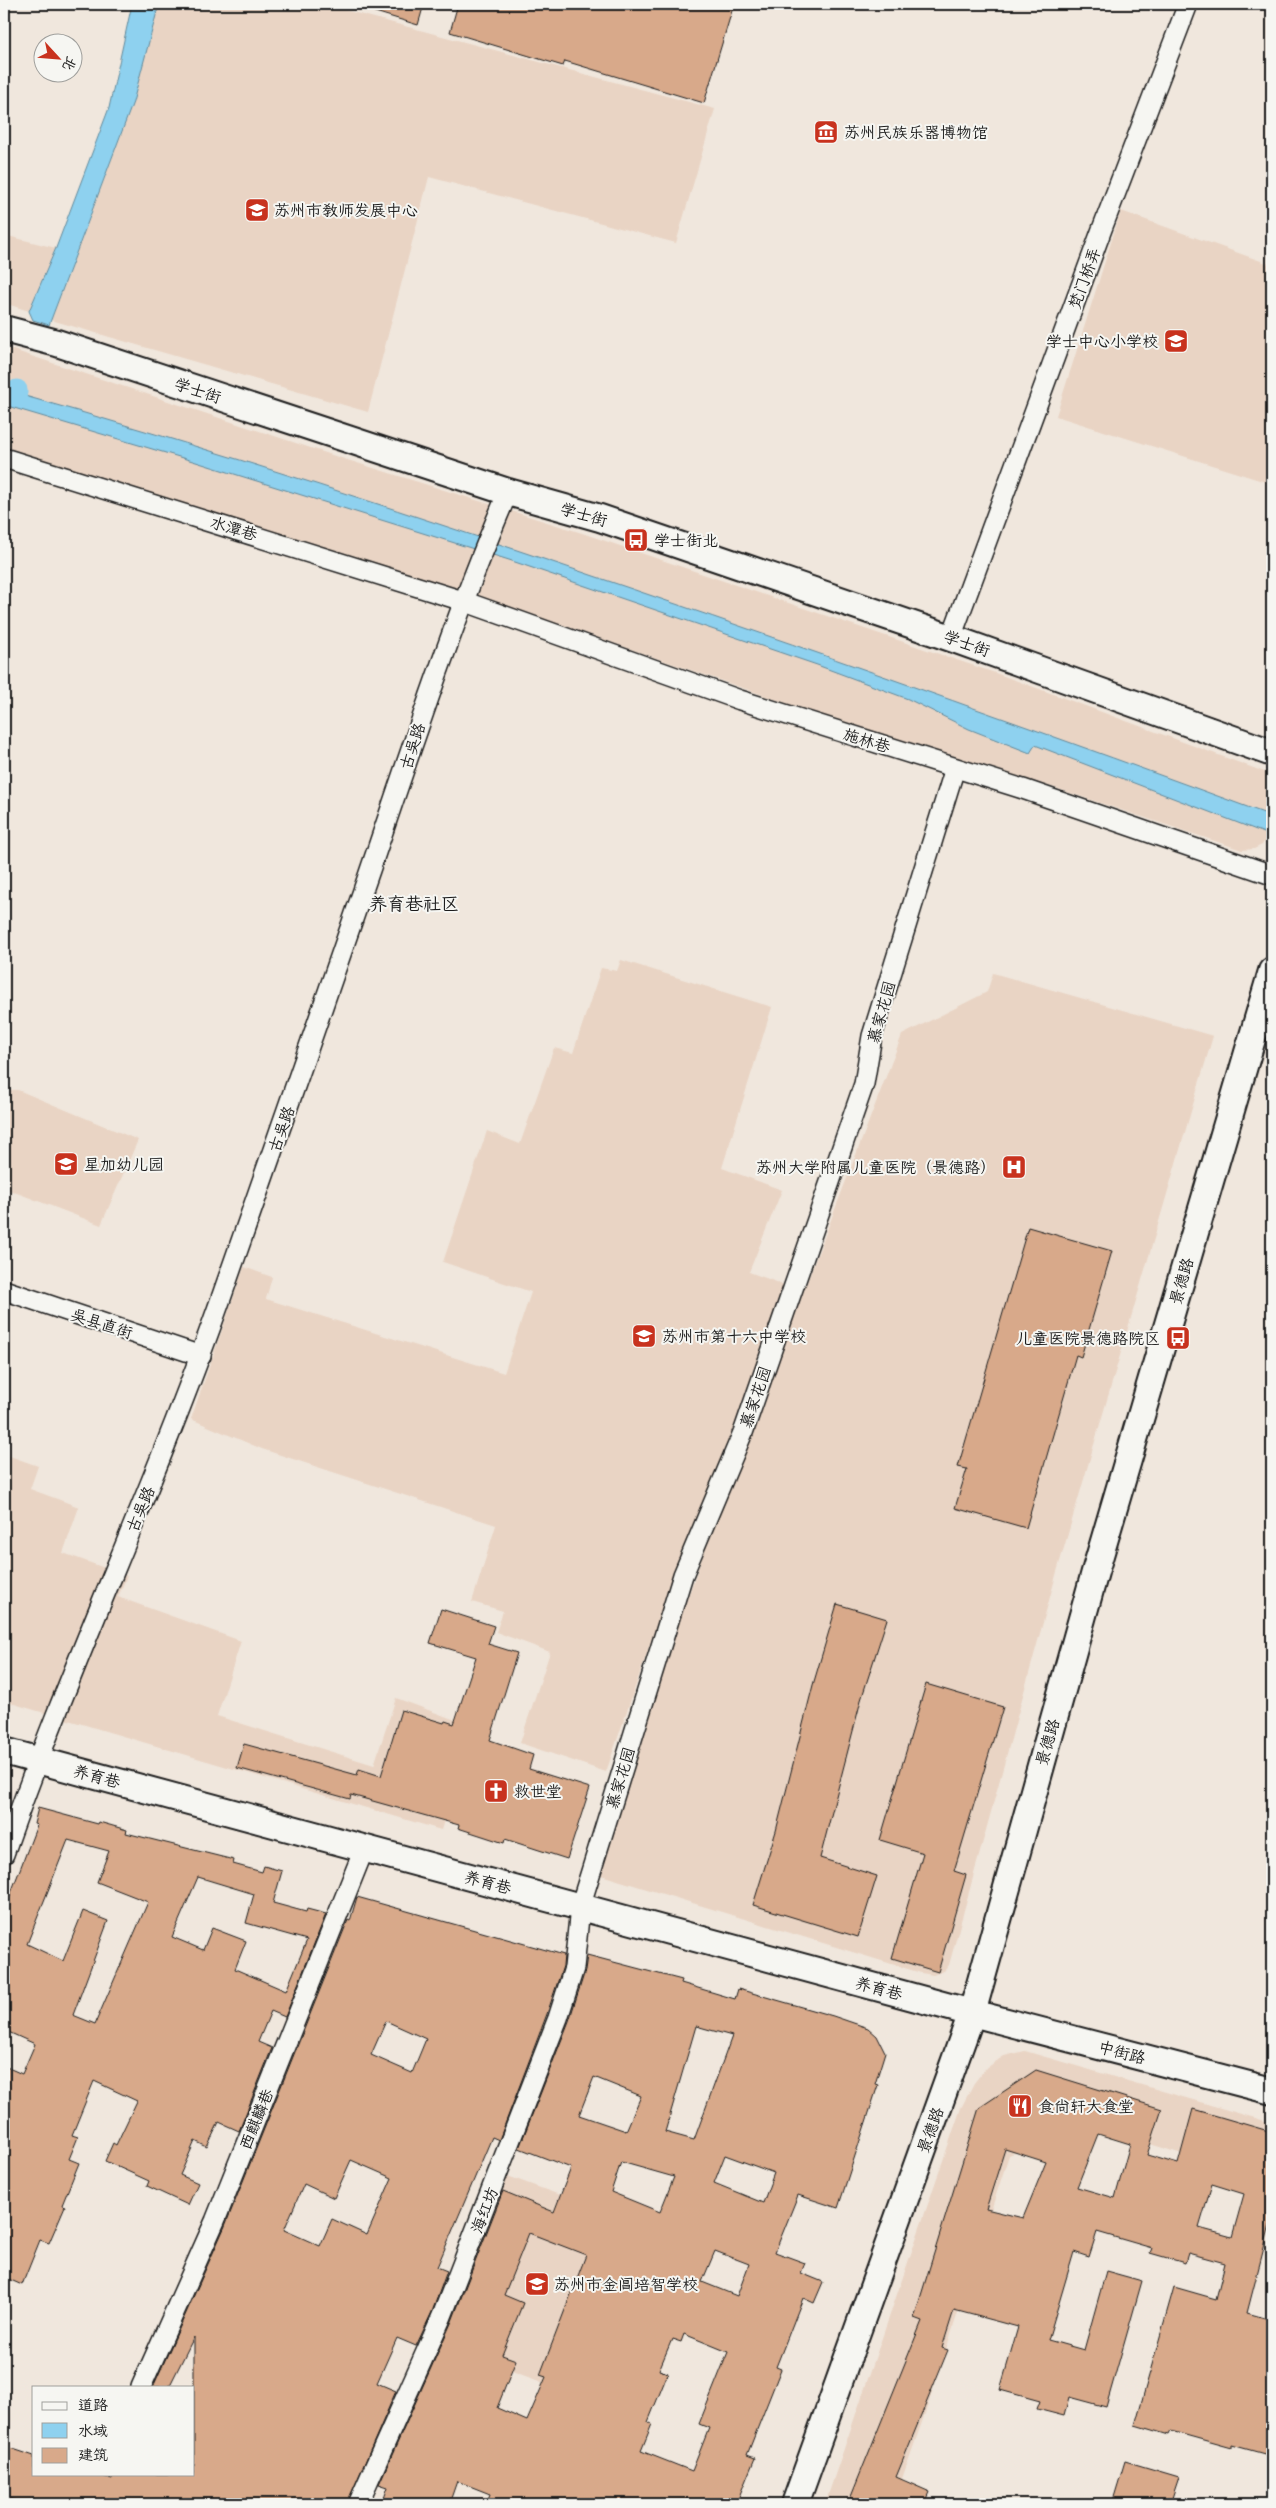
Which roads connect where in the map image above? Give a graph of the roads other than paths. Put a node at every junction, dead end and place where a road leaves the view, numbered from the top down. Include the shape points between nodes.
1 (1188, 4) edge
2 (4, 329) edge
3 (4, 458) edge
4 (503, 503) junction
5 (463, 601) junction
6 (951, 638) junction
7 (1272, 753) edge
8 (955, 768) junction
9 (1272, 875) edge
10 (1272, 971) edge
11 (4, 1290) edge
12 (200, 1356) junction
13 (4, 1751) edge
14 (37, 1760) junction
15 (364, 1849) junction
16 (4, 1854) edge
17 (580, 1907) junction
18 (972, 2014) junction
19 (1272, 2091) edge
20 (141, 2386) edge
21 (358, 2504) edge
22 (795, 2504) edge

1 - 6 street, 梵门桥弄
2 - 4 main road, 学士街 via 57,343
3 - 5 street, 水潭巷
4 - 5 street, 古吴路
4 - 6 main road, 学士街 via 600,518
5 - 8 street, 施林巷 via 740,700
5 - 12 street, 古吴路 via 304,1066
6 - 7 main road, 学士街
8 - 9 street, 施林巷
8 - 17 street, 慕家花园 via 872,1036 864,1084 744,1430 683,1575
10 - 18 main road, 景德路 via 1095,1572
11 - 12 street, 吴县直街
12 - 14 street, 古吴路
13 - 14 main road, 养育巷
14 - 15 main road, 养育巷
14 - 16 street, 古吴路
15 - 17 main road, 养育巷
15 - 20 street, 西麒麟巷 via 215,2221
17 - 18 main road, 养育巷
17 - 21 street, 海红坊 via 574,1968 558,2018 442,2316
18 - 19 main road, 中街路
18 - 22 main road, 景德路

